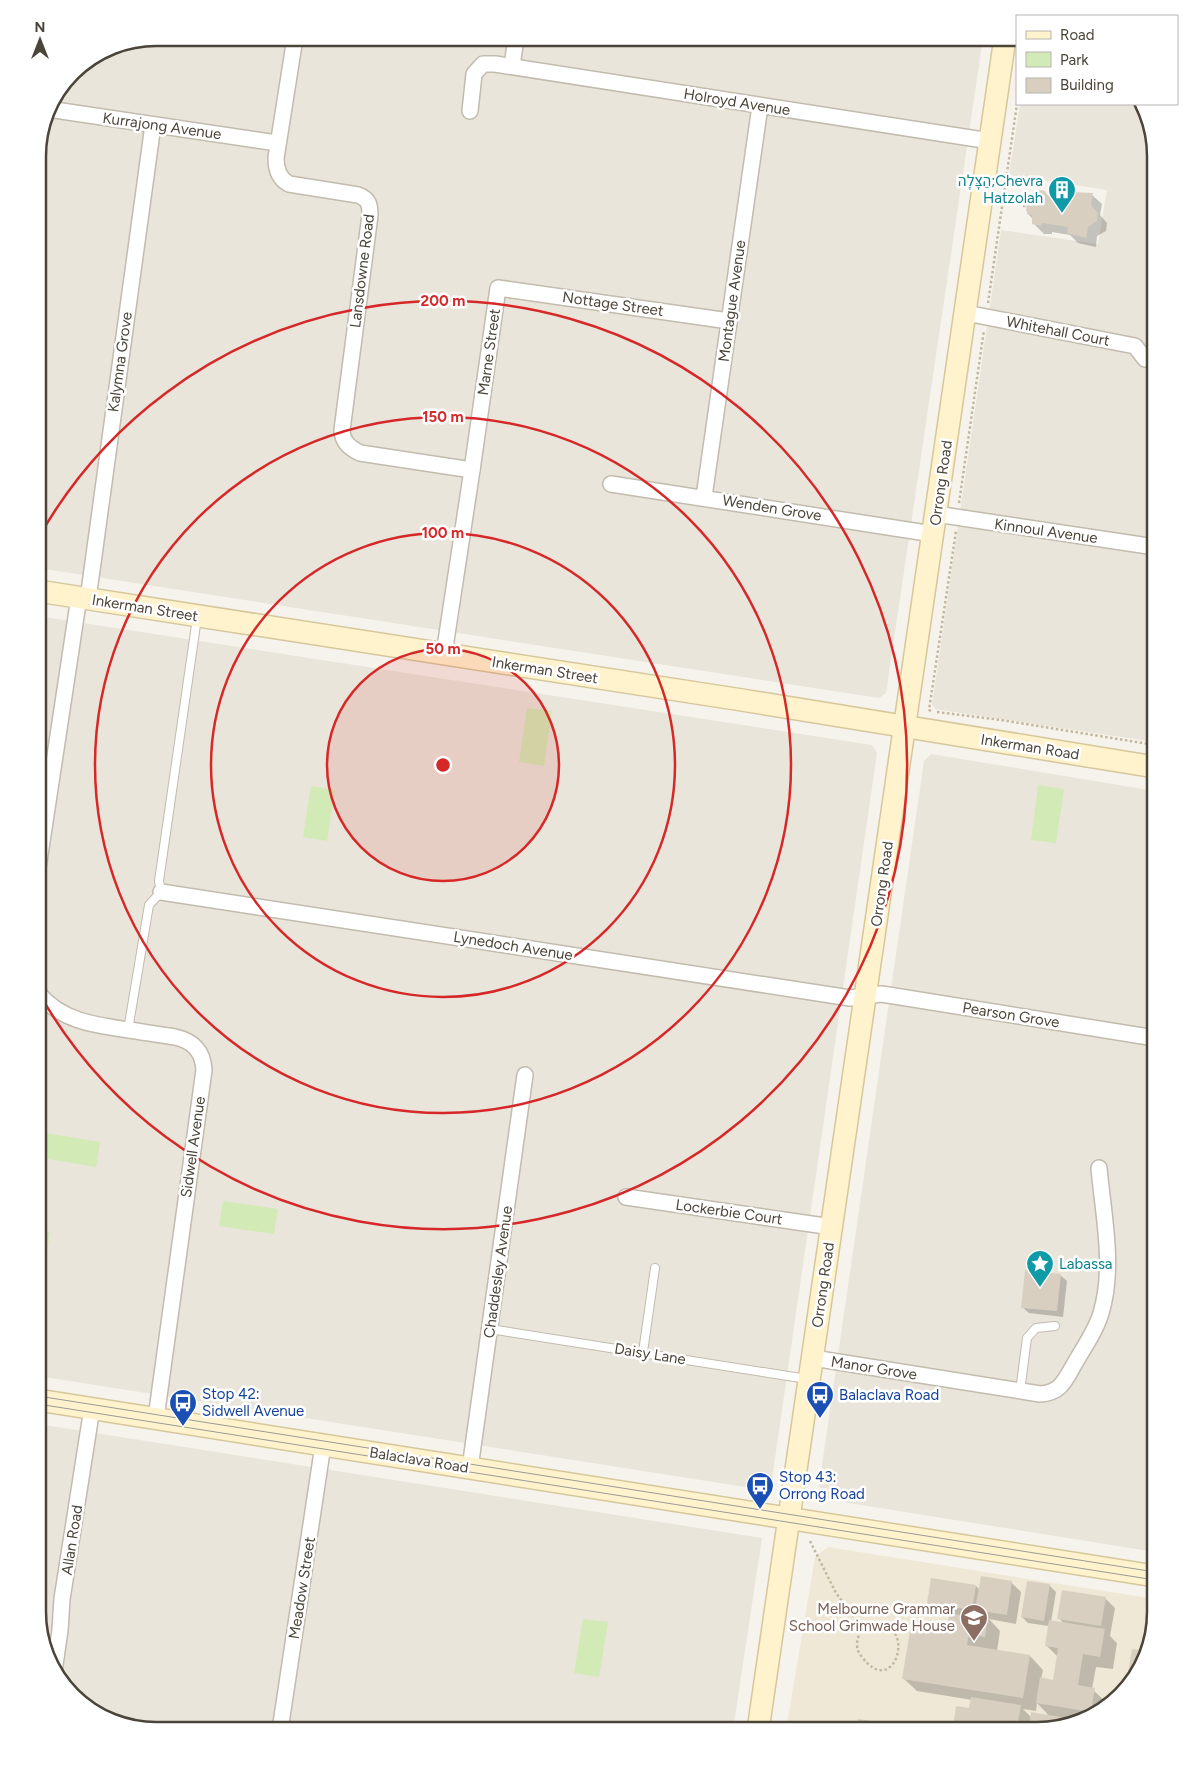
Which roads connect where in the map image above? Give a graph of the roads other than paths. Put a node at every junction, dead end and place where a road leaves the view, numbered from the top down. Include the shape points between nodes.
1 (294, 46) edge
2 (515, 46) edge
3 (1004, 46) edge
4 (512, 66) junction
5 (760, 106) junction
6 (57, 110) edge
7 (470, 111) dead end
8 (153, 125) junction
9 (990, 141) junction
10 (277, 143) junction
11 (498, 288) joint
12 (976, 315) junction
13 (729, 321) junction
14 (1145, 359) dead end
15 (472, 470) junction
16 (611, 484) dead end
17 (704, 497) junction
18 (935, 524) junction
19 (1147, 546) edge
20 (46, 592) edge
21 (83, 598) junction
22 (197, 616) junction
23 (444, 654) junction
24 (905, 726) junction
25 (1147, 766) edge
26 (46, 820) edge
27 (161, 892) junction
28 (865, 996) junction
29 (46, 1010) edge
30 (128, 1030) junction
31 (1147, 1037) edge
32 (525, 1075) dead end
33 (1099, 1168) dead end
34 (626, 1197) dead end
35 (832, 1227) junction
36 (655, 1268) dead end
37 (1055, 1326) dead end
38 (490, 1329) junction
39 (643, 1352) junction
40 (813, 1358) junction
41 (810, 1380) junction
42 (1020, 1391) junction
43 (46, 1401) edge
44 (92, 1408) junction
45 (156, 1418) junction
46 (323, 1445) junction
47 (470, 1468) junction
48 (790, 1518) junction
49 (1147, 1575) edge
50 (56, 1657) edge
51 (281, 1722) edge
52 (759, 1722) edge

1 - 10 street, Lansdowne Road
2 - 4 street
3 - 9 street, Orrong Road
4 - 5 street, Holroyd Avenue
4 - 7 street, Holroyd Avenue via 488,63 477,69
5 - 9 street, Holroyd Avenue
5 - 13 street, Montague Avenue
6 - 8 street, Kurrajong Avenue
8 - 10 street, Kurrajong Avenue
8 - 21 street, Kalymna Grove
9 - 12 street, Orrong Road
10 - 15 street, Lansdowne Road via 276,164 284,182 363,196 369,203 370,216 342,430 345,442 360,453
11 - 13 street, Nottage Street
11 - 15 street, Marne Street
12 - 14 street, Whitehall Court via 1135,346
12 - 18 street, Orrong Road
13 - 17 street, Montague Avenue
15 - 23 street, Marne Street
16 - 17 street, Wenden Grove
17 - 18 street, Wenden Grove
18 - 19 street, Kinnoul Avenue via 957,518
18 - 24 street, Orrong Road
20 - 21 street, Inkerman Street
21 - 22 street, Inkerman Street
21 - 26 street
22 - 23 street, Inkerman Street
22 - 27 lane via 159,881
23 - 24 street, Inkerman Street
24 - 25 street, Inkerman Road
24 - 28 street, Orrong Road
27 - 28 street, Lynedoch Avenue via 850,998
27 - 30 lane via 148,904
28 - 31 street, Pearson Grove via 888,995
28 - 35 street, Orrong Road
29 - 30 street, Sidwell Avenue via 85,1023
30 - 45 street, Sidwell Avenue via 187,1040 197,1048 203,1062
32 - 38 street, Chaddesley Avenue
33 - 42 street, Manor Grove via 1107,1255 1106,1289 1101,1313 1090,1338 1059,1388 1048,1394
34 - 35 street, Lockerbie Court
35 - 40 street, Orrong Road
36 - 39 lane
37 - 42 lane via 1036,1328 1027,1338
38 - 39 lane, Daisy Lane
38 - 47 street, Chaddesley Avenue
39 - 41 lane, Daisy Lane
40 - 41 street, Orrong Road
40 - 42 street, Manor Grove
41 - 48 street, Orrong Road
43 - 44 street, Balaclava Road
44 - 45 street, Balaclava Road
44 - 50 street, Allan Road
45 - 46 street, Balaclava Road
46 - 47 street, Balaclava Road
46 - 51 street, Meadow Street
47 - 48 street, Balaclava Road
48 - 49 street, Balaclava Road
48 - 52 street, Orrong Road

